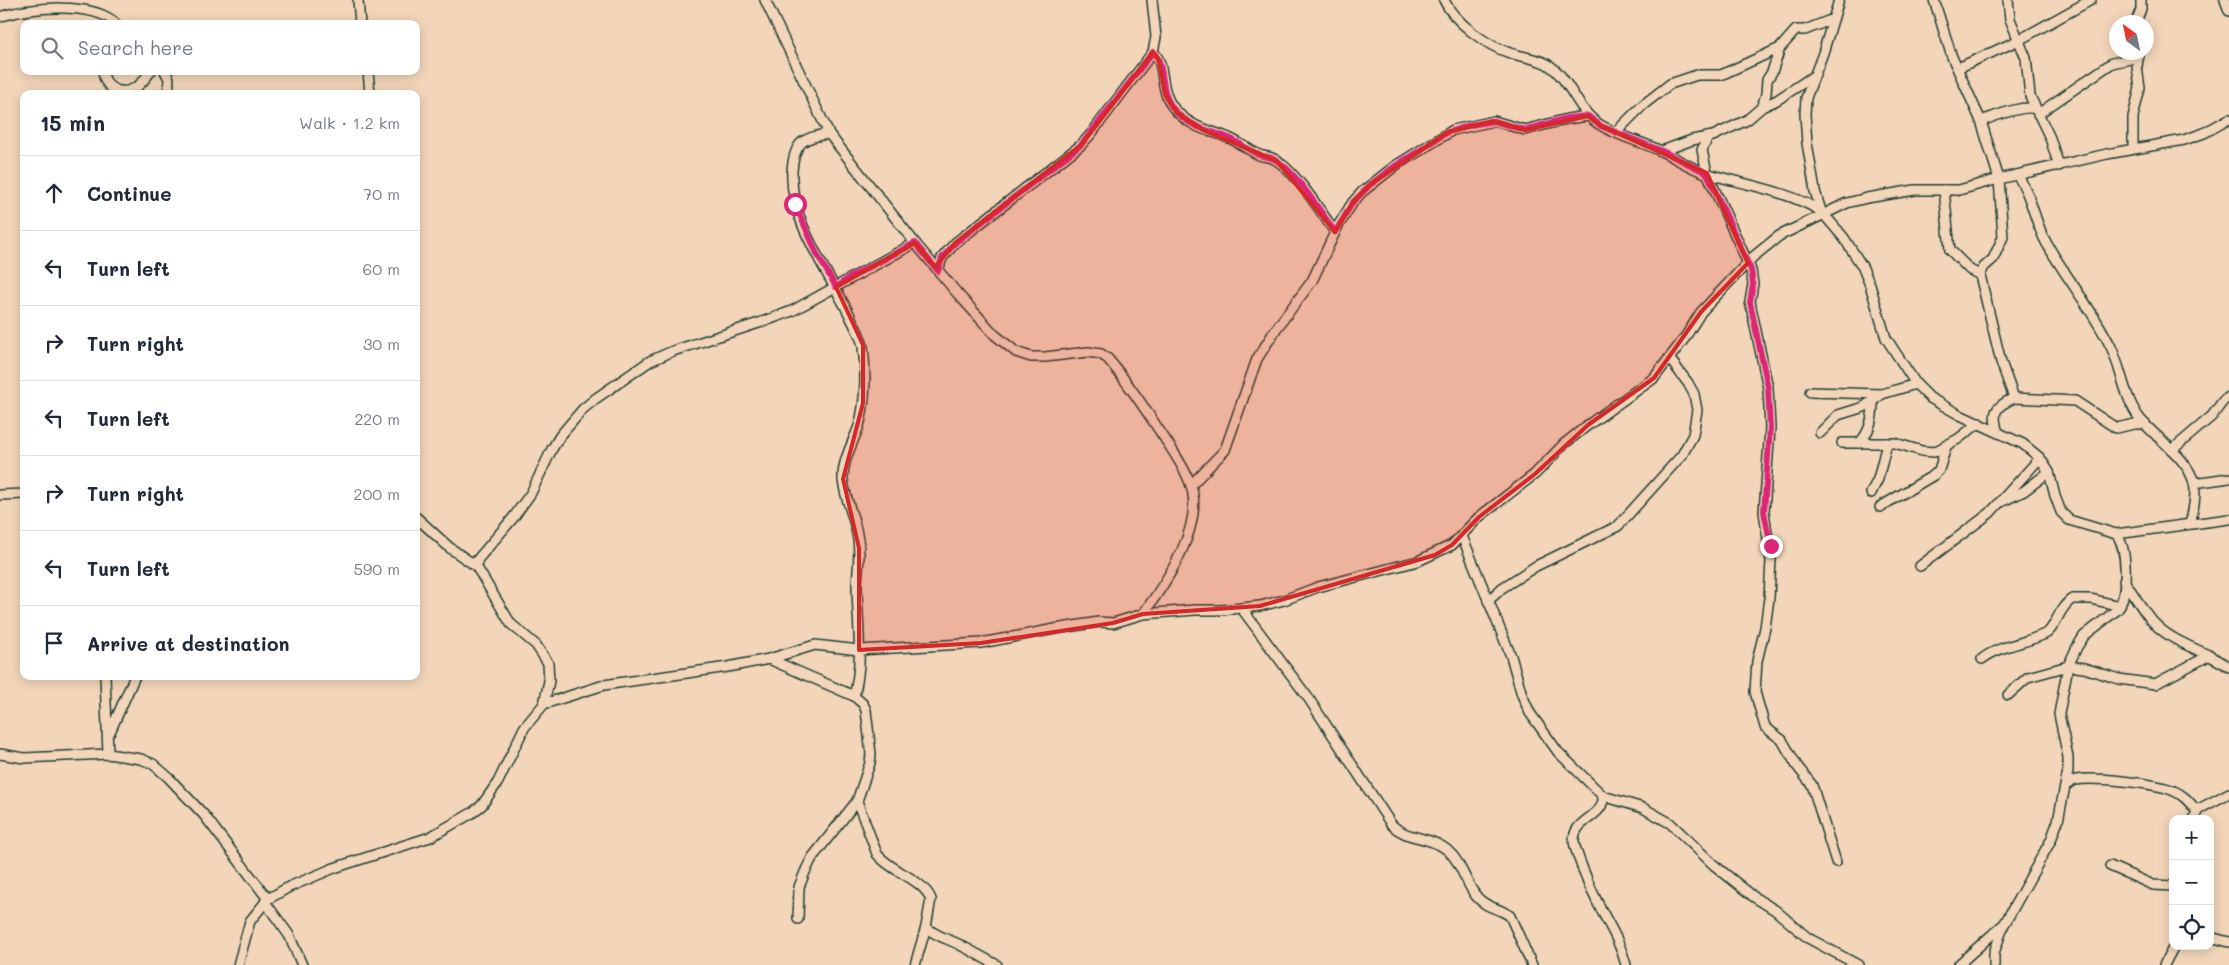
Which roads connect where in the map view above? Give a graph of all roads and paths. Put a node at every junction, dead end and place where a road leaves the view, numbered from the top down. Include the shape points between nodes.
1 (82, 0) edge
2 (358, 0) edge
3 (765, 0) edge
4 (1152, 0) edge
5 (1444, 0) edge
6 (1839, 0) edge
7 (1934, 0) edge
8 (2008, 0) edge
9 (2091, 0) edge
10 (2141, 0) edge
11 (2225, 0) edge
12 (2077, 4) edge
13 (86, 10) junction
14 (2229, 11) edge
15 (2139, 15) edge
16 (0, 17) edge
17 (112, 20) edge
18 (360, 20) edge
19 (1833, 20) junction
20 (2020, 40) junction
21 (1780, 48) junction
22 (1153, 52) junction
23 (2122, 60) edge
24 (2138, 60) edge
25 (1958, 68) junction
26 (104, 75) edge
27 (148, 75) edge
28 (167, 75) edge
29 (368, 75) edge
30 (1814, 76) junction
31 (119, 90) edge
32 (126, 90) edge
33 (168, 90) edge
34 (370, 90) edge
35 (1762, 107) junction
36 (2036, 111) junction
37 (1588, 116) junction
38 (2229, 119) edge
39 (1981, 121) junction
40 (1616, 132) junction
41 (829, 134) junction
42 (1708, 137) junction
43 (2133, 148) junction
44 (1662, 151) junction
45 (2060, 166) junction
46 (1707, 173) junction
47 (2017, 175) junction
48 (1998, 179) junction
49 (1944, 190) junction
50 (1822, 213) junction
51 (1335, 232) junction
52 (915, 243) junction
53 (1748, 264) junction
54 (938, 271) junction
55 (1980, 275) junction
56 (836, 287) junction
57 (1669, 358) junction
58 (1916, 384) junction
59 (1810, 392) dead end
60 (1882, 394) junction
61 (2229, 397) edge
62 (2014, 398) junction
63 (1873, 402) junction
64 (1979, 423) junction
65 (2145, 424) junction
66 (1820, 433) dead end
67 (1998, 433) junction
68 (1842, 443) dead end
69 (1859, 443) junction
70 (1887, 443) junction
71 (1946, 446) junction
72 (2172, 450) junction
73 (2040, 458) junction
74 (2049, 472) junction
75 (2229, 478) edge
76 (2194, 483) junction
77 (1191, 485) junction
78 (1871, 493) dead end
79 (20, 494) edge
80 (0, 495) edge
81 (1999, 504) junction
82 (1880, 507) dead end
83 (2229, 519) edge
84 (420, 521) edge
85 (2190, 524) junction
86 (2116, 534) junction
87 (1462, 536) junction
88 (476, 566) junction
89 (1920, 566) dead end
90 (2124, 581) junction
91 (1488, 600) junction
92 (2120, 606) junction
93 (1242, 609) junction
94 (1143, 614) junction
95 (859, 650) junction
96 (2210, 655) junction
97 (769, 659) junction
98 (1982, 659) dead end
99 (2068, 666) junction
100 (2229, 667) edge
101 (105, 680) edge
102 (133, 680) edge
103 (2008, 695) dead end
104 (854, 696) junction
105 (544, 704) junction
106 (109, 734) junction
107 (0, 754) edge
108 (108, 754) junction
109 (2066, 785) junction
110 (2229, 793) edge
111 (1603, 796) junction
112 (857, 801) junction
113 (2195, 815) edge
114 (1836, 862) dead end
115 (2110, 866) dead end
116 (2169, 886) edge
117 (266, 901) junction
118 (798, 919) dead end
119 (2005, 922) junction
120 (926, 927) junction
121 (2214, 939) edge
122 (2229, 942) edge
123 (2172, 950) edge
124 (238, 965) edge
125 (302, 965) edge
126 (915, 965) edge
127 (997, 965) edge
128 (1532, 965) edge
129 (1626, 965) edge
130 (1858, 965) edge
131 (1958, 965) edge
132 (1994, 965) edge
133 (2164, 965) edge

1 - 13 street
2 - 18 street
3 - 41 street
4 - 22 street via 1156,37
5 - 37 street via 1462,25 1502,51 1553,68
6 - 19 street
7 - 25 street
8 - 20 street via 2008,11
9 - 12 street
10 - 15 street
11 - 14 street
12 - 20 street
13 - 16 street via 66,7 34,9
13 - 17 street
19 - 21 street via 1796,30
19 - 30 street
20 - 25 street
20 - 36 street via 2026,58 2028,89
21 - 35 street via 1767,80
21 - 40 street via 1721,75 1697,75 1670,84
22 - 51 street via 1161,68 1165,94 1177,113 1203,130 1229,138 1261,156 1278,161
22 - 54 street via 1081,145 955,243 942,258
23 - 36 street via 2112,63
24 - 43 street via 2140,88 2134,116
25 - 39 street
26 - 31 street via 110,88
27 - 32 street via 138,86
28 - 33 street
29 - 34 street
30 - 35 street
30 - 50 street via 1806,98 1805,114 1813,177
35 - 42 street via 1747,120
36 - 39 street via 2029,107
36 - 45 street
37 - 40 street
37 - 51 street via 1567,118 1525,130 1494,121 1448,132 1371,184 1353,202
38 - 43 street via 2184,140
39 - 48 street
40 - 44 street
41 - 52 street
41 - 56 street via 810,137 797,146 791,182 798,213
42 - 44 street
42 - 46 street via 1702,150
43 - 45 street
44 - 46 street
45 - 47 street
46 - 50 street via 1772,190
46 - 53 street
47 - 48 street
47 - 65 street via 2047,244 2111,346 2134,411
48 - 49 street via 1959,190
48 - 55 street via 2004,237
49 - 50 street via 1915,190 1867,198
49 - 55 street via 1950,250 1970,270
50 - 53 street via 1772,240
50 - 58 street via 1862,266 1886,338
51 - 77 street via 1312,281 1257,359 1225,450
52 - 54 street
52 - 56 street
53 - 57 street via 1701,312
53 - 114 street via 1753,284 1750,302 1768,388 1770,428 1764,512 1771,554 1769,598 1754,692 1765,727 1782,740 1812,785
54 - 77 street via 996,335 1016,352 1038,358 1093,352 1108,358 1153,422
55 - 62 street via 2001,362
56 - 88 street via 765,322 660,357 595,399 560,436 531,493 478,559
56 - 95 street via 863,345 863,403 843,478 859,548
57 - 87 street via 1654,378 1564,444 1535,474 1479,517
57 - 91 street via 1694,394 1697,410 1693,435 1682,455 1618,526 1536,566
58 - 60 street
58 - 64 street via 1944,406
59 - 60 street
60 - 63 street
61 - 72 street
62 - 65 street via 2075,401 2116,428
62 - 67 street via 1996,410 1994,419
63 - 66 street via 1854,412 1838,415
63 - 69 street via 1872,419
64 - 67 street
64 - 71 street
65 - 72 street
67 - 73 street via 2023,444
68 - 69 street
69 - 70 street
70 - 71 street via 1930,453
70 - 78 street
71 - 82 street via 1939,470 1934,475
72 - 76 street
73 - 74 street
73 - 81 street
74 - 81 street via 2024,491
74 - 86 street via 2057,502 2066,517
75 - 76 street
76 - 85 street
77 - 94 street via 1193,512 1186,541
79 - 80 street
81 - 89 street
83 - 85 street
84 - 88 street
85 - 86 street
86 - 90 street via 2124,548
87 - 91 street
87 - 93 street via 1418,561
88 - 105 street via 512,624 536,645 548,663 550,680
90 - 92 street
90 - 96 street via 2155,624 2183,643
91 - 111 street via 1530,713 1558,752
92 - 98 street via 2091,599 2072,599 2048,632 1991,652
92 - 99 street via 2084,636
93 - 94 street
93 - 128 street via 1309,699 1391,824 1401,833 1433,842 1453,855 1476,896 1487,906 1510,916
94 - 95 street via 1113,623 1099,622 981,642
95 - 97 street via 820,645
95 - 104 street via 860,668
96 - 99 street via 2155,684
96 - 100 street
97 - 104 street
97 - 105 street via 604,685
99 - 103 street via 2028,678
99 - 109 street via 2059,714 2068,757
101 - 106 street
102 - 106 street
104 - 112 street via 866,710 872,754
105 - 117 street via 524,728 498,782 482,805 472,813 430,838 334,868 289,887
106 - 108 street
107 - 108 street via 24,758
108 - 117 street via 141,759 168,777 204,815
109 - 113 street via 2074,780 2090,779 2171,789 2182,795
109 - 119 street via 2051,840
110 - 113 street
111 - 129 street via 1599,811 1576,828 1575,846 1594,896 1616,933
111 - 130 street via 1643,808 1670,823 1714,865 1808,938
112 - 118 street via 812,858 805,872 799,887
112 - 120 street via 882,861 929,895 931,903
115 - 116 street via 2153,885
117 - 124 street via 250,921
117 - 125 street via 289,935
119 - 131 street
119 - 132 street via 1994,952
120 - 126 street
120 - 127 street
121 - 122 street
123 - 133 street

